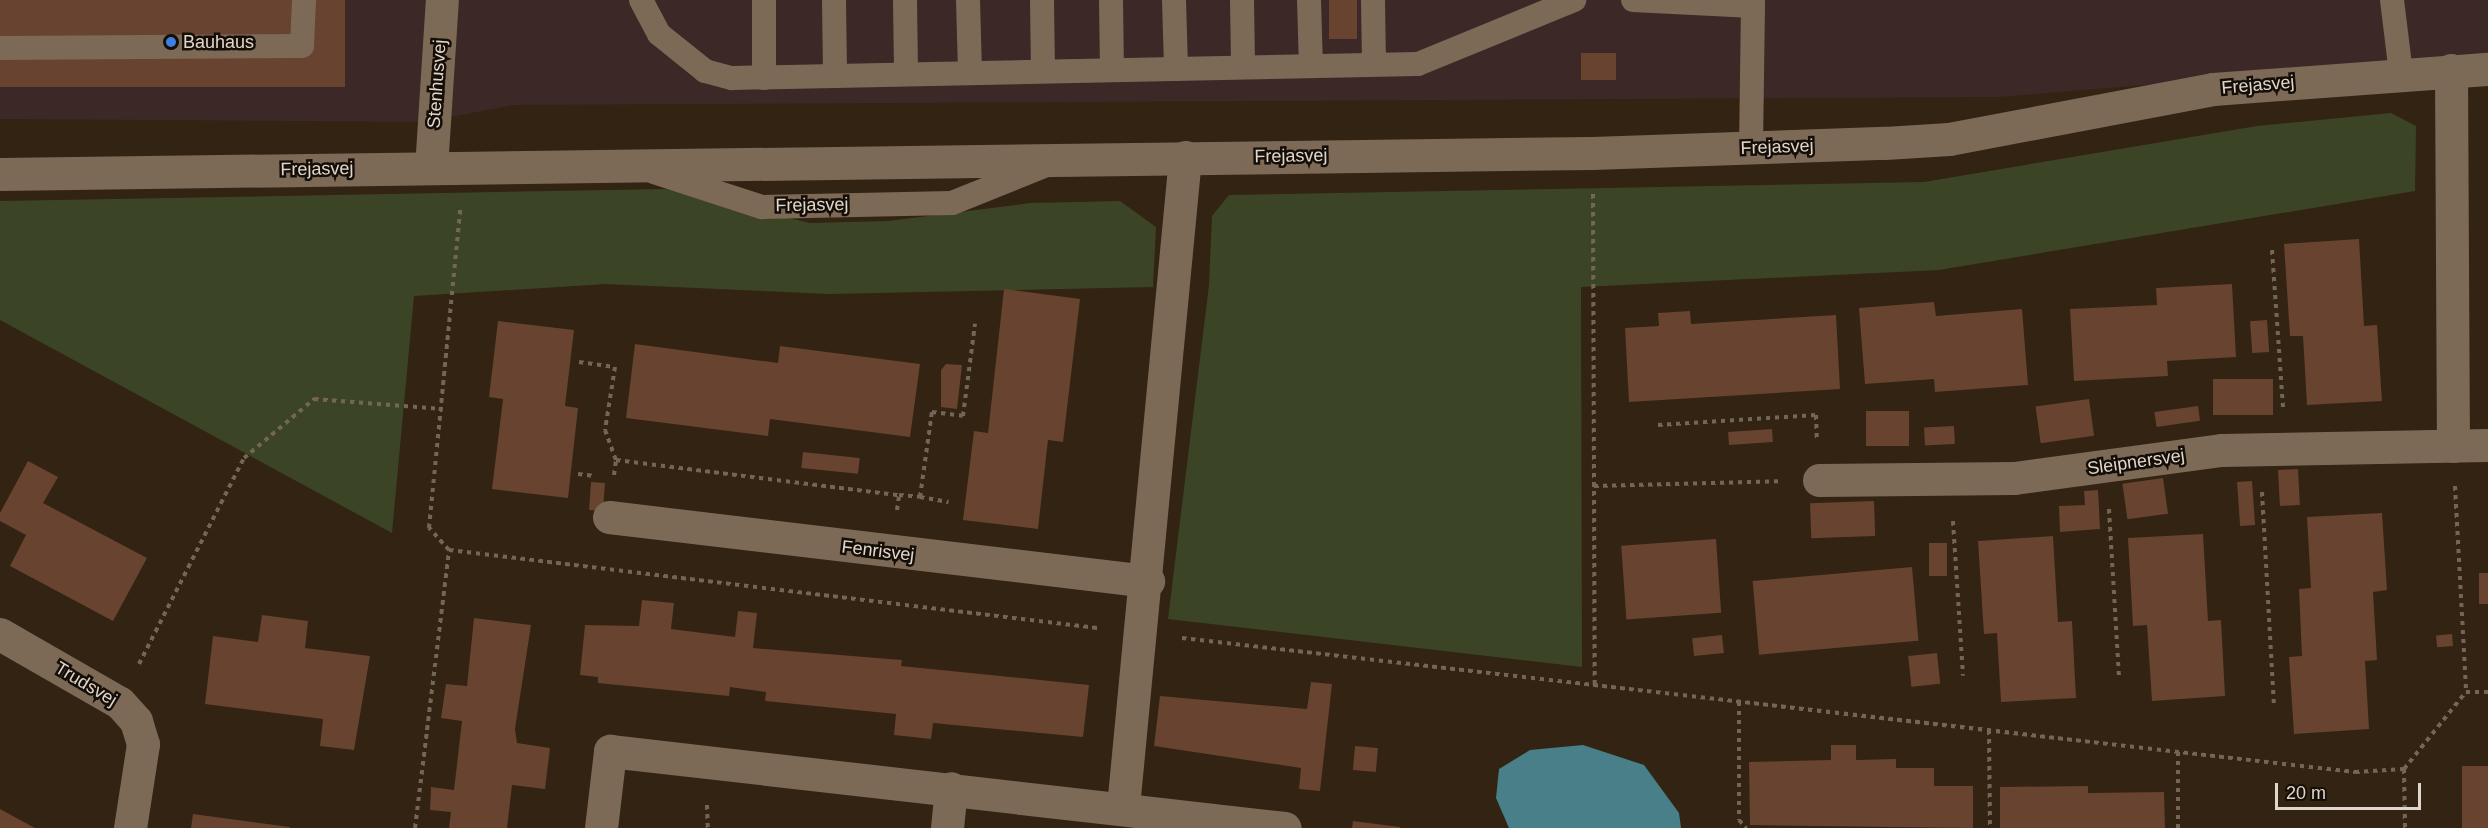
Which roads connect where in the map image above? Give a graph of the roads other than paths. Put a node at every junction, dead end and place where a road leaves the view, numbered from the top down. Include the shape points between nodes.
1 (304, 0) edge
2 (442, 0) edge
3 (641, 0) edge
4 (764, 0) edge
5 (834, 0) edge
6 (905, 0) edge
7 (968, 0) edge
8 (1042, 0) edge
9 (1111, 0) edge
10 (1174, 0) edge
11 (1242, 0) edge
12 (1309, 0) edge
13 (1372, 0) edge
14 (1574, 0) edge
15 (1633, 0) edge
16 (2392, 0) edge
17 (1753, 3) edge
18 (0, 48) edge
19 (1374, 64) junction
20 (1311, 66) junction
21 (1243, 67) junction
22 (1176, 69) junction
23 (2488, 69) edge
24 (1112, 70) junction
25 (2451, 70) junction
26 (1043, 71) junction
27 (970, 73) junction
28 (2401, 73) junction
29 (906, 74) junction
30 (835, 76) junction
31 (764, 78) junction
32 (1751, 148) junction
33 (1185, 157) junction
34 (1060, 159) junction
35 (634, 166) junction
36 (431, 168) junction
37 (0, 174) edge
38 (2488, 445) edge
39 (2453, 446) junction
40 (1819, 480) road end
41 (609, 518) dead end
42 (1148, 581) junction
43 (0, 634) edge
44 (951, 788) junction
45 (1123, 807) junction
46 (130, 828) edge
47 (601, 828) edge
48 (947, 828) edge
49 (1285, 828) edge

1 - 18 lane via 302,46
2 - 36 street, Stenhusvej
3 - 31 lane via 659,34 705,71 732,78
4 - 31 lane
5 - 30 lane
6 - 29 lane
7 - 27 lane
8 - 26 lane
9 - 24 lane
10 - 22 lane
11 - 21 lane
12 - 20 lane
13 - 19 lane
14 - 19 lane via 1418,64
15 - 17 lane
16 - 28 lane
17 - 32 lane
19 - 20 lane
20 - 21 lane
21 - 22 lane
22 - 24 lane
23 - 25 street, Frejasvej
24 - 26 lane
25 - 28 street, Frejasvej
25 - 39 street
26 - 27 lane
27 - 29 lane
28 - 32 street, Frejasvej via 2213,89 1948,139
29 - 30 lane
30 - 31 lane
32 - 33 street, Frejasvej
33 - 34 street, Frejasvej
33 - 42 street
34 - 35 street, Frejasvej
34 - 35 lane, Frejasvej via 952,203 762,207
35 - 36 street, Frejasvej
36 - 37 street, Frejasvej
38 - 39 street, Sleipnersvej
39 - 40 street, Sleipnersvej via 2272,449 2014,478
41 - 42 street, Fenrisvej
42 - 45 street
43 - 46 street, Trudsvej via 120,703 136,721 143,744
44 - 45 street
44 - 47 street via 610,751
44 - 48 street
45 - 49 street

